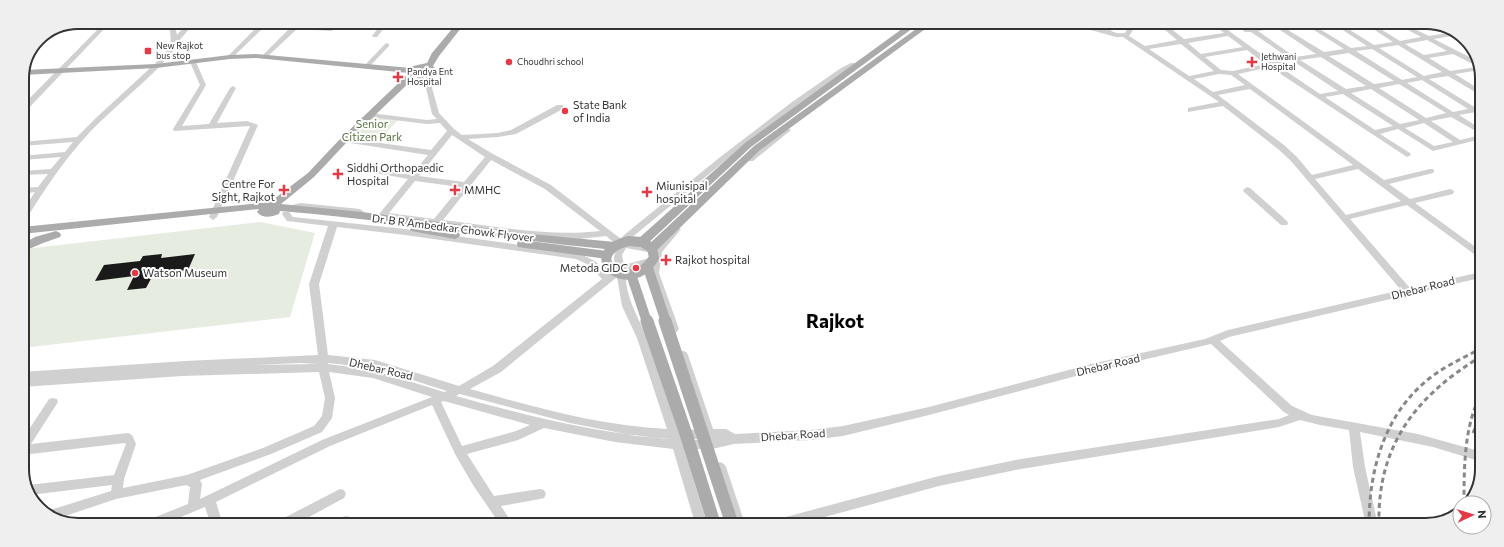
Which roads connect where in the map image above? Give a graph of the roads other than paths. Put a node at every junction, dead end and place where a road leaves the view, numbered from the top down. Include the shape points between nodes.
1 (101, 29) edge
2 (172, 29) edge
3 (186, 29) edge
4 (259, 29) edge
5 (293, 29) edge
6 (380, 29) edge
7 (456, 29) edge
8 (909, 29) edge
9 (920, 29) edge
10 (1094, 29) edge
11 (1106, 29) edge
12 (1167, 29) edge
13 (1223, 29) edge
14 (1243, 29) edge
15 (1256, 29) edge
16 (1288, 29) edge
17 (1315, 29) edge
18 (1344, 29) edge
19 (1377, 29) edge
20 (1410, 29) edge
21 (1130, 30) joint
22 (1252, 30) junction
23 (1108, 32) junction
24 (1229, 34) junction
25 (1124, 35) junction
26 (1449, 35) edge
27 (375, 36) dead end
28 (1427, 38) junction
29 (175, 41) junction
30 (1182, 42) junction
31 (1399, 42) junction
32 (387, 45) dead end
33 (1147, 47) junction
34 (1372, 47) junction
35 (1248, 48) junction
36 (1349, 50) junction
37 (1454, 52) junction
38 (1322, 54) junction
39 (1200, 56) junction
40 (264, 57) junction
41 (1157, 57) junction
42 (1424, 57) junction
43 (230, 58) junction
44 (1294, 59) junction
45 (193, 62) junction
46 (1472, 62) edge
47 (1269, 63) junction
48 (156, 66) junction
49 (863, 66) junction
50 (1473, 66) edge
51 (366, 67) junction
52 (426, 68) junction
53 (59, 71) junction
54 (1219, 72) junction
55 (1233, 72) junction
56 (30, 73) edge
57 (415, 73) junction
58 (1449, 73) junction
59 (1188, 78) junction
60 (1424, 78) junction
61 (1400, 82) junction
62 (1252, 86) junction
63 (1371, 87) junction
64 (233, 88) dead end
65 (429, 88) junction
66 (1475, 88) edge
67 (1345, 92) junction
68 (1212, 94) junction
69 (1319, 96) junction
70 (29, 103) edge
71 (1225, 103) junction
72 (560, 107) dead end
73 (1475, 107) edge
74 (1191, 110) dead end
75 (1475, 110) edge
76 (1453, 114) junction
77 (370, 115) junction
78 (442, 121) junction
79 (1426, 121) junction
80 (212, 126) junction
81 (1399, 127) junction
82 (1475, 128) edge
83 (451, 131) junction
84 (1374, 133) junction
85 (461, 137) junction
86 (80, 139) junction
87 (1475, 139) edge
88 (344, 140) junction
89 (29, 143) edge
90 (1460, 143) junction
91 (433, 152) junction
92 (68, 154) junction
93 (1407, 155) dead end
94 (490, 156) junction
95 (29, 157) edge
96 (1361, 166) junction
97 (363, 168) dead end
98 (54, 171) junction
99 (1430, 171) dead end
100 (29, 173) edge
101 (413, 178) junction
102 (1309, 178) junction
103 (1384, 183) junction
104 (465, 185) junction
105 (41, 189) junction
106 (29, 190) edge
107 (1246, 190) dead end
108 (1450, 192) dead end
109 (1408, 201) junction
110 (29, 208) edge
111 (276, 209) junction
112 (303, 212) junction
113 (214, 214) junction
114 (383, 215) junction
115 (1344, 218) junction
116 (437, 221) junction
117 (1284, 223) dead end
118 (333, 225) junction
119 (29, 230) edge
120 (608, 233) junction
121 (56, 235) junction
122 (29, 237) edge
123 (642, 242) junction
124 (29, 245) edge
125 (619, 245) junction
126 (1475, 251) edge
127 (656, 253) junction
128 (606, 255) junction
129 (648, 268) junction
130 (626, 272) junction
131 (1475, 275) edge
132 (607, 278) junction
133 (1407, 291) junction
134 (1213, 340) junction
135 (323, 364) junction
136 (29, 376) edge
137 (29, 382) edge
138 (460, 390) junction
139 (440, 398) junction
140 (53, 402) dead end
141 (1298, 416) junction
142 (545, 423) junction
143 (1354, 426) junction
144 (674, 434) junction
145 (29, 438) edge
146 (710, 439) junction
147 (677, 444) junction
148 (29, 448) edge
149 (459, 451) junction
150 (1475, 455) edge
151 (118, 479) junction
152 (187, 480) junction
153 (34, 489) edge
154 (116, 494) junction
155 (340, 494) dead end
156 (540, 494) dead end
157 (209, 500) junction
158 (492, 502) junction
159 (193, 506) junction
160 (57, 513) edge
161 (166, 518) edge
162 (215, 518) edge
163 (295, 518) edge
164 (503, 518) edge
165 (699, 518) edge
166 (712, 518) edge
167 (730, 518) edge
168 (737, 518) edge
169 (800, 518) edge
170 (1370, 518) edge

1 - 53 street
2 - 29 street
3 - 29 street
4 - 43 street
5 - 40 street
6 - 27 street
7 - 52 main road
8 - 49 main road
9 - 49 main road
10 - 23 street
11 - 23 street
12 - 30 street
13 - 24 street
14 - 22 street
15 - 22 street
16 - 38 street
17 - 36 street
18 - 34 street
19 - 31 street
20 - 28 street
21 - 25 street
21 - 33 street
22 - 44 street
23 - 25 street
24 - 30 street
24 - 35 street
25 - 41 street
26 - 28 street
28 - 31 street
28 - 37 street
29 - 48 street
30 - 33 street
30 - 39 street
31 - 34 street
31 - 42 street
32 - 51 street
33 - 41 street
34 - 36 street
34 - 60 street
35 - 39 street
35 - 47 street
36 - 38 street
36 - 61 street
37 - 42 street
37 - 46 street
38 - 44 street
38 - 63 street
39 - 54 street
40 - 43 main road
40 - 51 main road
41 - 59 street
42 - 58 street
43 - 45 main road
44 - 47 street
44 - 67 street
45 - 48 main road
45 - 80 street via 203,85 177,129
47 - 55 street
47 - 69 street
48 - 53 main road
48 - 86 street
49 - 123 main road via 748,145
49 - 125 street via 853,64 795,104 727,155
49 - 127 main road via 757,148 723,179
50 - 58 street
51 - 57 main road
52 - 57 main road
52 - 65 street via 431,79
53 - 56 main road
53 - 70 street
54 - 55 street
54 - 59 street
55 - 62 street
57 - 65 street
57 - 77 main road
58 - 60 street
58 - 66 street
59 - 68 street
60 - 61 street
60 - 73 street
61 - 63 street
61 - 76 street
62 - 68 street
62 - 96 street
63 - 67 street
63 - 79 street
64 - 80 street
65 - 78 street via 433,105
67 - 69 street
67 - 81 street
68 - 71 street
69 - 84 street
71 - 74 street
71 - 102 street via 1281,147
72 - 85 street via 514,132
75 - 76 street
76 - 79 street
76 - 82 street
77 - 78 street
77 - 88 main road
78 - 83 street
79 - 81 street
79 - 90 street
80 - 113 street via 247,123 254,125
81 - 84 street
81 - 90 street via 1433,149
83 - 85 street
83 - 91 street
84 - 93 street
85 - 94 street
86 - 89 street
86 - 92 street
87 - 90 street
88 - 91 street
88 - 111 main road via 308,181
91 - 101 street
92 - 95 street
92 - 98 street
94 - 104 street
94 - 120 street via 548,187
96 - 102 street
96 - 103 street
97 - 101 street
98 - 100 street
98 - 105 street
99 - 103 street
101 - 104 street
101 - 114 street
102 - 115 street
103 - 109 street
104 - 116 street
105 - 106 street
105 - 110 street
107 - 117 street
108 - 109 street
109 - 115 street
109 - 126 street
111 - 112 main road, Dr. B R Ambedkar Chowk Flyover
111 - 113 main road, Dr. B R Ambedkar Chowk Flyover
111 - 114 street via 301,206
111 - 118 street via 290,219
112 - 125 main road, Dr. B R Ambedkar Chowk Flyover
112 - 128 main road, Dr. B R Ambedkar Chowk Flyover
113 - 119 main road
113 - 121 main road
114 - 116 street
115 - 133 street
116 - 120 street via 507,231 561,235 587,236
118 - 132 street via 405,232 578,256 592,263
118 - 135 street via 314,284
120 - 125 street
121 - 122 main road
121 - 124 main road
123 - 125 main road, Dr. B R Ambedkar Chowk Flyover, bridge via 628,241
123 - 127 main road, bridge
125 - 127 street
125 - 128 main road, bridge
125 - 130 street via 619,264
127 - 129 main road, bridge
127 - 130 street
127 - 146 street via 656,273
128 - 130 main road, bridge via 610,269 622,274
129 - 130 main road, bridge
129 - 167 main road, bridge
130 - 132 street
130 - 144 street via 621,278 628,306 642,338
130 - 166 main road, bridge via 686,434
131 - 133 street, Dhebar Road
132 - 138 street via 497,369
133 - 134 street, Dhebar Road via 1374,301 1228,334
134 - 141 street
134 - 146 street, Dhebar Road via 843,431 733,439 726,443
135 - 136 street, Dhebar Road via 178,365
135 - 137 street, Dhebar Road
135 - 138 street, Dhebar Road via 364,362
135 - 139 street, Dhebar Road via 373,374
135 - 152 street via 330,398 327,418 318,429
138 - 139 street
138 - 144 street, Dhebar Road via 577,420 636,431
139 - 142 street, Dhebar Road
139 - 149 street
139 - 157 street via 326,443
140 - 145 street
141 - 143 street
141 - 169 street via 1279,423 1021,464 939,481
142 - 147 street, Dhebar Road via 610,437
142 - 149 street via 518,435
143 - 150 street via 1448,446
143 - 170 street via 1358,467
144 - 146 street, Dhebar Road
144 - 147 street
146 - 147 street, Dhebar Road
146 - 168 street
147 - 165 street
148 - 151 street via 128,438 130,444
149 - 158 street
151 - 153 street
151 - 154 street
152 - 154 street
152 - 159 street via 196,484
154 - 160 street
155 - 163 street
156 - 158 street
157 - 159 street
157 - 162 street
158 - 164 street
159 - 161 street

